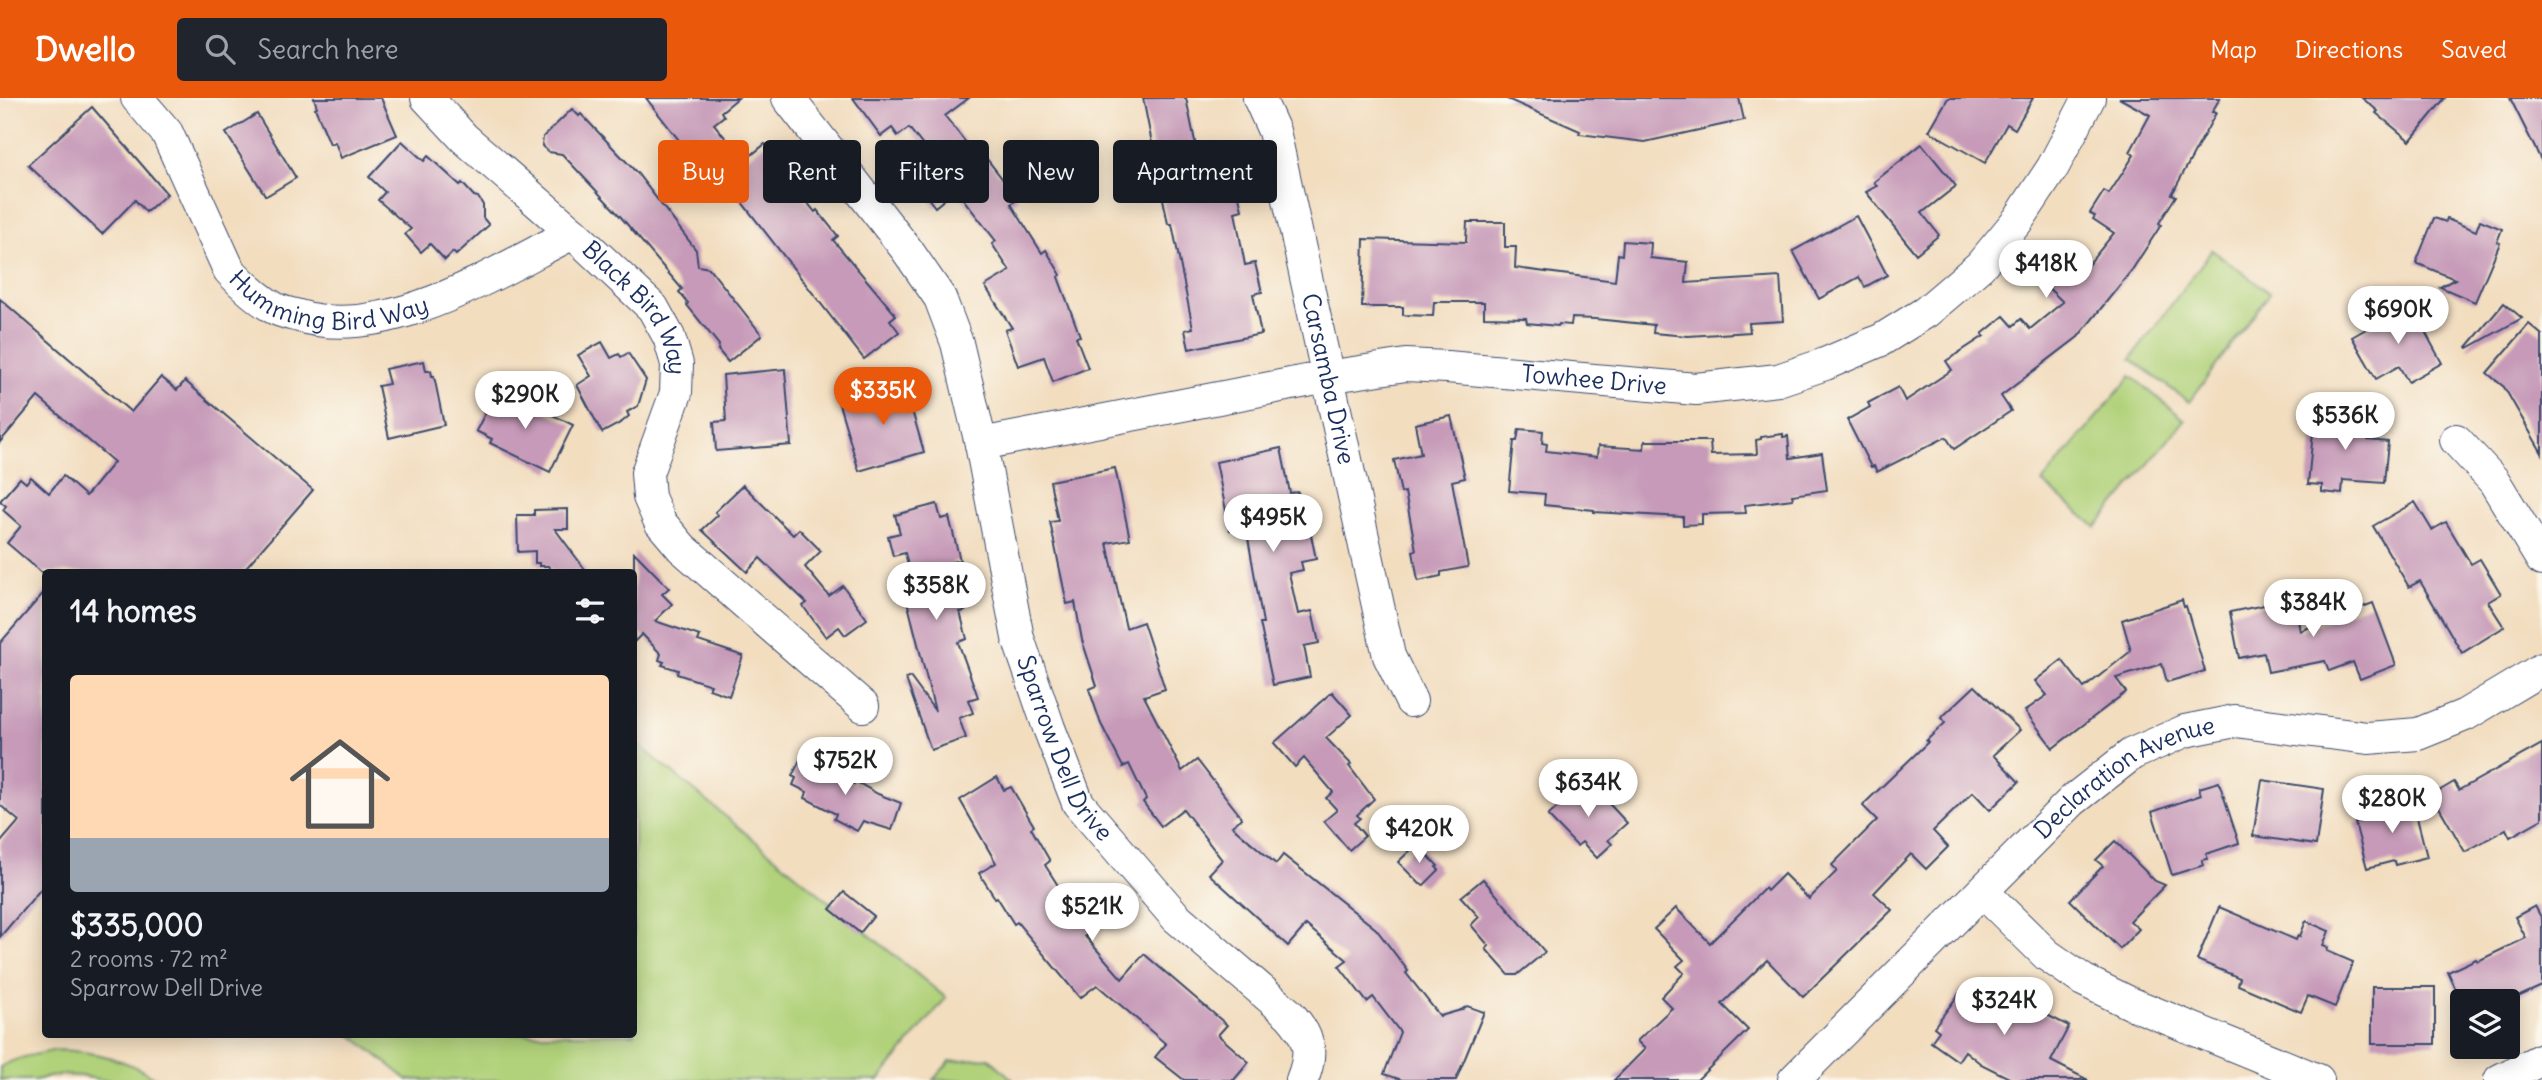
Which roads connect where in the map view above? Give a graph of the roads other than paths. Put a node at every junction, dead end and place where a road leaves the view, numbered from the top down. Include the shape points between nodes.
1 (137, 98) edge
2 (427, 98) edge
3 (788, 98) edge
4 (1259, 98) edge
5 (2089, 98) edge
6 (573, 233) junction
7 (1327, 377) junction
8 (2456, 440) dead end
9 (981, 444) junction
10 (2542, 560) edge
11 (2542, 669) edge
12 (1411, 701) dead end
13 (863, 706) dead end
14 (1983, 892) junction
15 (2542, 1059) edge
16 (1302, 1080) edge
17 (1794, 1080) edge
18 (2318, 1080) edge
19 (2500, 1080) edge

1 - 6 street, Humming Bird Way via 167,133 229,270 276,309 314,321 355,321 416,309
2 - 6 street, Black Bird Way via 464,138
3 - 9 street, Sparrow Dell Drive via 940,298 957,343
4 - 7 street, Carsamba Drive via 1274,131
5 - 7 street, Towhee Drive via 2053,167 1980,266 1915,319 1881,340 1825,364 1778,380 1696,388 1406,365
6 - 13 street, Black Bird Way via 653,308 677,363 676,393 647,473 649,497 660,522 682,548
7 - 9 street, Towhee Drive
7 - 12 street, Carsamba Drive via 1389,656
8 - 10 street via 2494,481
9 - 16 street, Sparrow Dell Drive via 1018,638 1079,803 1176,916 1303,1029 1309,1063
11 - 14 street, Declaration Avenue via 2465,715 2418,734 2368,738 2235,721 2185,731 2132,754 2072,801
14 - 17 street, Declaration Avenue
14 - 18 street via 2047,955 2083,979
15 - 19 street

